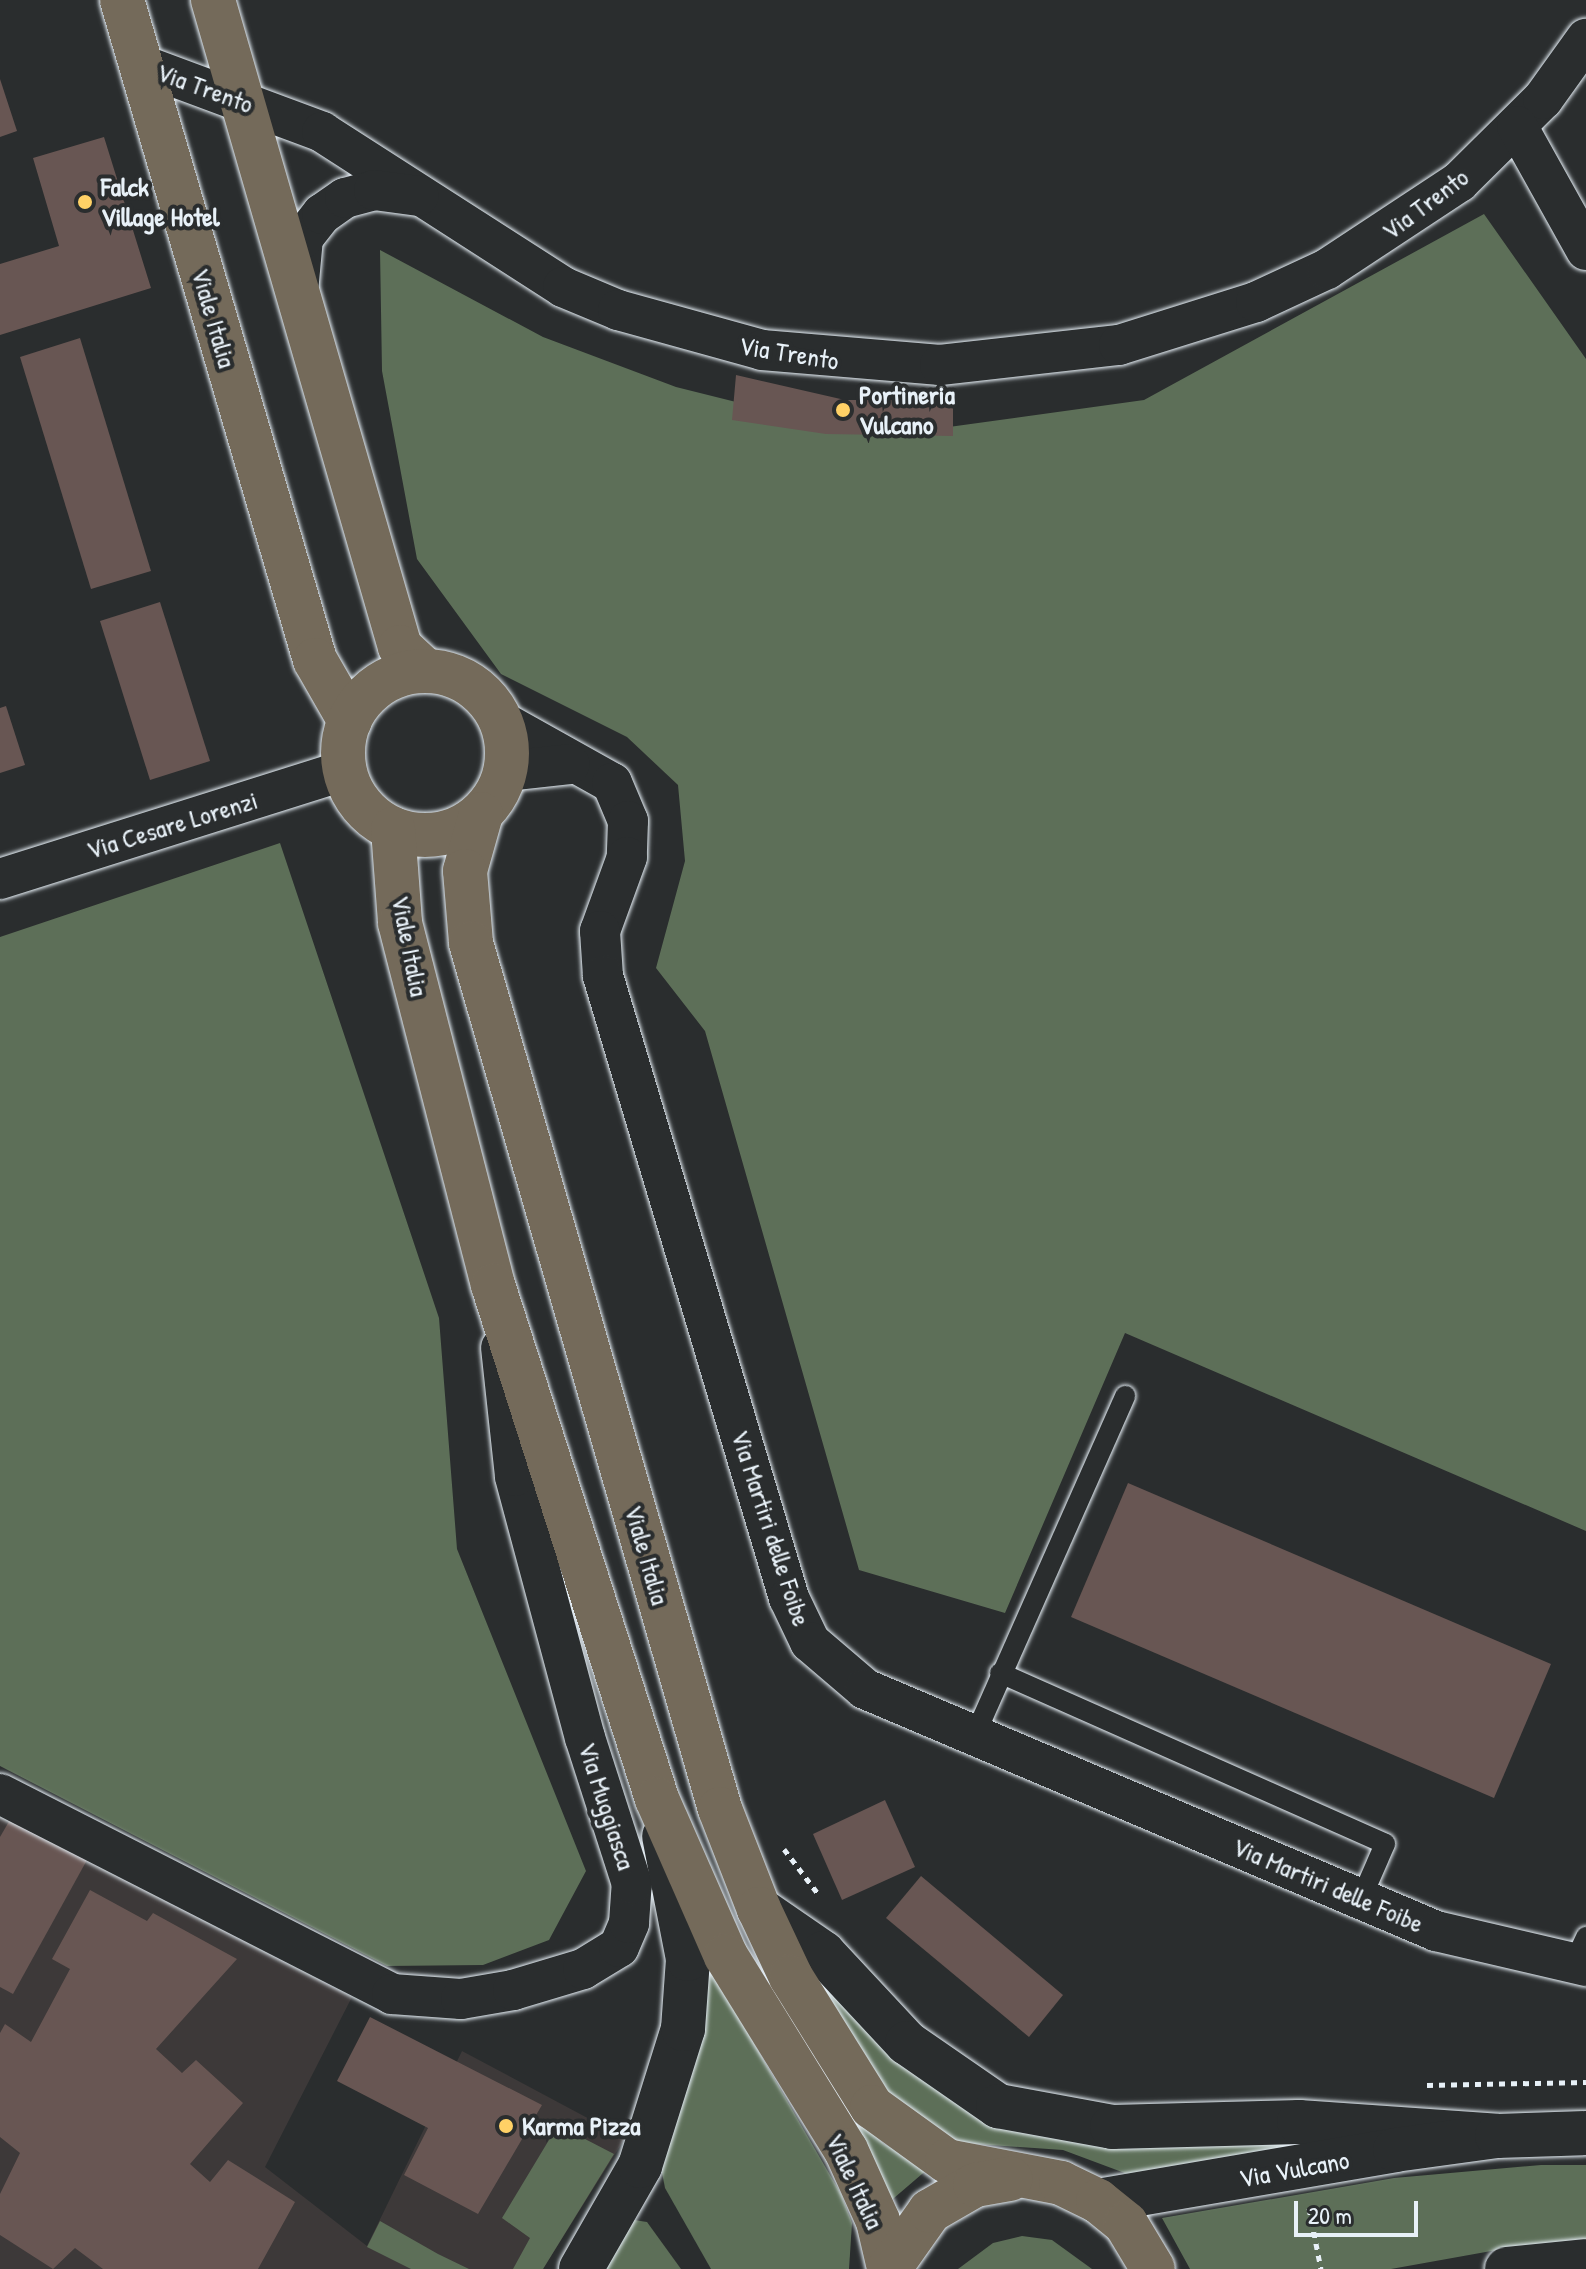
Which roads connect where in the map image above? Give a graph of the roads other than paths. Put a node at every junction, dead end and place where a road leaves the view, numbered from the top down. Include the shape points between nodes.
1 (122, 0) edge
2 (213, 0) edge
3 (1586, 39) edge
4 (145, 66) junction
5 (245, 102) junction
6 (1517, 126) junction
7 (422, 196) junction
8 (1586, 250) edge
9 (298, 292) junction
10 (426, 671) junction
11 (350, 721) junction
12 (501, 721) junction
13 (570, 764) junction
14 (345, 770) junction
15 (506, 771) junction
16 (481, 814) junction
17 (393, 829) junction
18 (0, 879) edge
19 (493, 1285) junction
20 (1125, 1396) dead end
21 (1000, 1673) junction
22 (975, 1735) junction
23 (0, 1794) edge
24 (657, 1799) junction
25 (1361, 1899) junction
26 (759, 1909) junction
27 (1582, 1955) edge
28 (1586, 2133) edge
29 (1497, 2136) junction
30 (1021, 2178) junction
31 (1098, 2201) junction
32 (1586, 2261) edge
33 (889, 2268) edge
34 (1516, 2268) edge
35 (581, 2269) edge
36 (1153, 2269) edge

1 - 4 main road, Viale Italia
2 - 5 main road
3 - 6 street, Via Trento
4 - 5 street, Via Trento
4 - 11 main road, Viale Italia via 315,660
5 - 7 street, Via Trento via 322,132
5 - 9 main road
6 - 7 street, Via Trento via 1459,182 1395,229 1256,302 1119,345 970,364 836,361 675,329 563,287
6 - 8 street
7 - 9 street via 374,190 345,198 322,214 303,238
9 - 10 main road via 400,647
10 - 11 main road via 378,686
10 - 12 main road via 472,685
11 - 14 main road
12 - 13 street, Via Martiri delle Foibe
12 - 15 main road
13 - 15 street
13 - 22 street, Via Martiri delle Foibe via 612,783 628,821 627,857 600,931 603,976 795,1615 835,1669 865,1689
14 - 17 main road via 357,800
14 - 18 street, Via Cesare Lorenzi
15 - 16 main road, Viale Italia
16 - 17 main road via 439,835
16 - 26 main road, Viale Italia via 465,871 471,943 720,1809
17 - 19 main road, Viale Italia via 404,937
19 - 23 street, Via Muggiasca via 515,1476 585,1738 632,1884 629,1923 619,1947 583,1969 513,1990 461,1999 392,1994
19 - 24 main road, Viale Italia
20 - 21 lane
21 - 22 lane
21 - 25 lane via 1385,1844
22 - 25 street, Via Martiri delle Foibe
24 - 33 main road, Viale Italia via 726,1956 846,2150 878,2221
24 - 35 main road via 688,1959 683,2029 640,2166
25 - 27 street, Via Martiri delle Foibe via 1485,1947
26 - 29 main road via 823,1953 907,2043 998,2106 1112,2127 1299,2122
26 - 30 main road, Viale Italia via 806,2003 872,2107 947,2161
28 - 29 main road, Via Vulcano
29 - 31 main road, Via Vulcano
30 - 31 main road, Viale Italia via 1061,2183
30 - 33 main road, Viale Italia via 952,2196 911,2230
31 - 36 main road, Viale Italia via 1126,2224
32 - 34 main road

